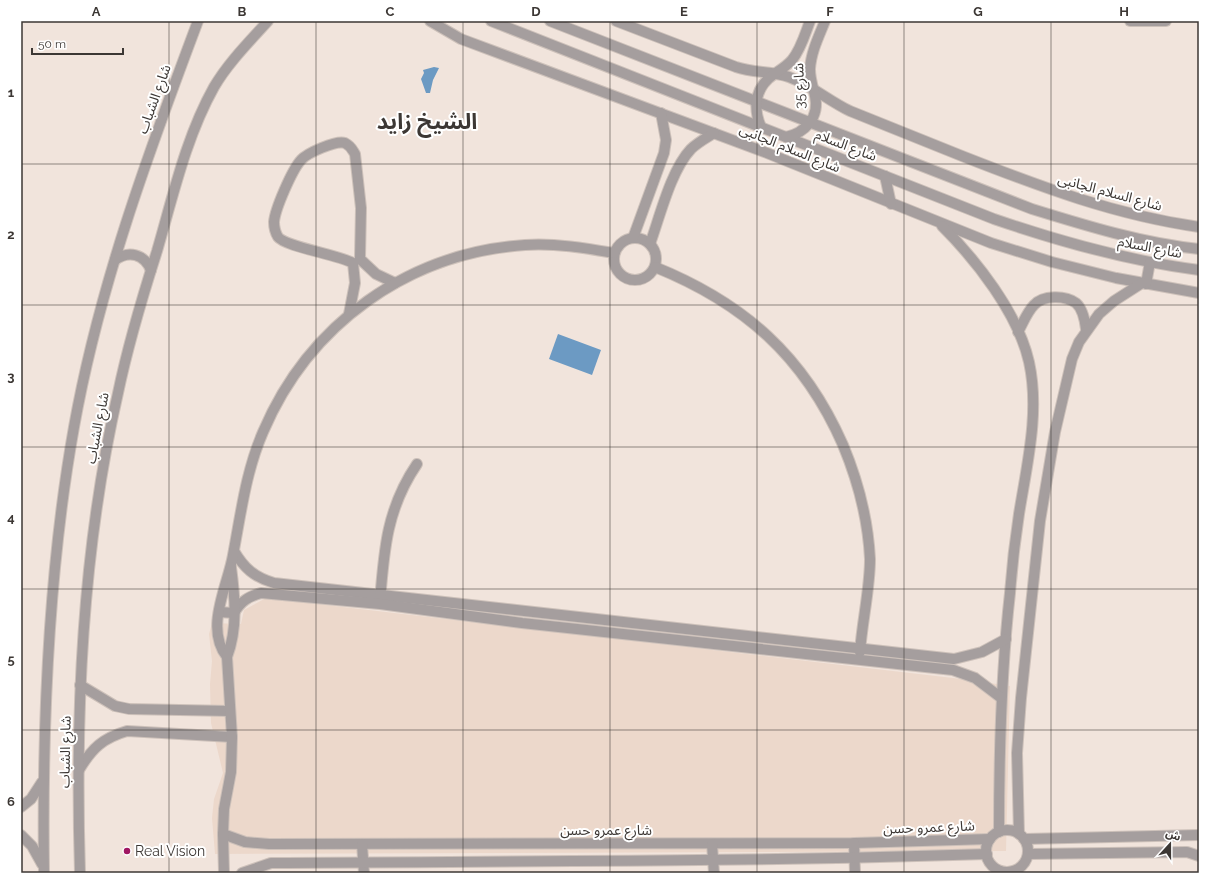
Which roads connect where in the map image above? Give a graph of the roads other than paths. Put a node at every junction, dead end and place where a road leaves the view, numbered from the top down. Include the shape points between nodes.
1 (198, 21) edge
2 (268, 21) edge
3 (430, 21) edge
4 (491, 21) edge
5 (550, 21) edge
6 (616, 21) edge
7 (810, 21) edge
8 (825, 21) edge
9 (1130, 21) edge
10 (1166, 21) edge
11 (775, 74) junction
12 (812, 89) junction
13 (757, 100) junction
14 (661, 114) junction
15 (811, 122) junction
16 (761, 127) junction
17 (714, 133) junction
18 (786, 137) junction
19 (660, 166) junction
20 (676, 172) junction
21 (885, 176) junction
22 (891, 204) junction
23 (939, 223) junction
24 (1199, 227) edge
25 (632, 238) junction
26 (650, 244) junction
27 (1199, 249) edge
28 (614, 253) junction
29 (115, 260) junction
30 (356, 261) junction
31 (1150, 262) junction
32 (655, 267) junction
33 (151, 270) junction
34 (1199, 270) edge
35 (395, 283) junction
36 (1144, 284) junction
37 (1199, 292) edge
38 (349, 314) junction
39 (1086, 329) junction
40 (1018, 332) junction
41 (417, 464) dead end
42 (234, 551) junction
43 (231, 567) junction
44 (380, 600) junction
45 (523, 610) junction
46 (219, 612) junction
47 (234, 613) junction
48 (576, 616) junction
49 (522, 623) junction
50 (575, 629) junction
51 (720, 632) junction
52 (1006, 639) junction
53 (720, 645) junction
54 (860, 647) junction
55 (226, 657) junction
56 (954, 658) junction
57 (859, 659) junction
58 (953, 670) junction
59 (80, 685) junction
60 (1000, 697) junction
61 (230, 711) junction
62 (232, 737) junction
63 (78, 771) junction
64 (42, 782) junction
65 (21, 807) edge
66 (999, 832) junction
67 (223, 834) junction
68 (21, 835) edge
69 (1199, 835) edge
70 (1022, 836) junction
71 (990, 839) junction
72 (854, 843) junction
73 (362, 844) junction
74 (536, 844) junction
75 (712, 844) junction
76 (987, 854) junction
77 (1028, 854) junction
78 (1199, 856) edge
79 (854, 858) junction
80 (713, 860) junction
81 (537, 861) junction
82 (363, 862) junction
83 (44, 870) edge
84 (1018, 871) edge
85 (1000, 872) edge
86 (80, 873) edge
87 (224, 873) edge
88 (242, 873) edge
89 (364, 873) edge
90 (714, 873) edge
91 (854, 873) edge

1 - 29 street, شارع الشباب via 143,168
2 - 33 street, شارع الشباب via 227,68 196,124
3 - 14 street, شارع السلام الجانبى via 461,39
4 - 16 street, شارع السلام
5 - 13 street, شارع السلام
6 - 11 street, شارع السلام الجانبى via 748,71
7 - 11 street, شارع 35 via 797,53
8 - 12 street, شارع 35 via 810,68
9 - 10 street
11 - 12 street, شارع السلام الجانبى via 788,77
11 - 13 street, شارع 35 via 763,85
12 - 15 street, شارع 35 via 816,106
12 - 24 street, شارع السلام الجانبى via 848,110 1034,185 1088,204 1136,216
13 - 15 street, شارع السلام
13 - 16 street via 756,110
14 - 17 street, شارع السلام الجانبى
14 - 19 street via 666,140
15 - 18 street, شارع 35 via 800,132
15 - 27 street, شارع السلام via 1032,209 1112,233
16 - 18 street, شارع السلام
17 - 20 street via 691,149
17 - 22 street, شارع السلام الجانبى
18 - 21 street, شارع السلام
19 - 20 street
19 - 25 street
20 - 26 street
21 - 22 street
21 - 31 street, شارع السلام via 1032,232 1071,244
22 - 23 street, شارع السلام الجانبى
23 - 36 street, شارع السلام الجانبى via 1052,262
23 - 40 street via 990,283
25 - 26 street via 642,239
25 - 28 street via 624,240
26 - 32 street via 657,259
28 - 32 street via 616,269 628,280 644,279
28 - 35 street via 555,245 525,245 478,251 419,271
29 - 33 street via 128,254 136,254
29 - 64 street, شارع الشباب via 92,343 74,428 55,574
30 - 30 street via 360,208 355,154 344,142 308,154 300,161 279,206 274,230 286,243
30 - 35 street
30 - 38 street via 355,288
31 - 34 street, شارع السلام
31 - 36 street
32 - 54 street via 709,292 753,323 799,369 833,422 853,469 868,538 870,560
33 - 59 street, شارع الشباب via 126,359 105,457 88,584
35 - 38 street
36 - 37 street, شارع السلام الجانبى
36 - 39 street via 1114,302
38 - 42 street via 301,367 273,410 262,433 250,470
39 - 40 street via 1084,317 1076,303 1063,298 1048,298 1035,304
39 - 70 street via 1072,359 1055,432 1040,521 1017,753
40 - 52 street via 1031,375 1033,414 1009,594
41 - 44 street via 404,483 392,515
42 - 43 street
42 - 44 street via 246,568 262,579
43 - 46 street
43 - 47 street
44 - 45 street
44 - 47 street via 261,593 240,603
44 - 49 street
45 - 48 street
45 - 49 street
46 - 47 street
46 - 55 street via 218,636
47 - 55 street via 233,636
48 - 50 street
48 - 51 street
49 - 50 street
50 - 53 street
51 - 53 street
51 - 54 street
52 - 56 street via 982,652
52 - 60 street
53 - 57 street
54 - 56 street
54 - 57 street
55 - 61 street
56 - 58 street
57 - 58 street
58 - 60 street via 975,678
59 - 61 street via 115,706 128,709
59 - 63 street, شارع الشباب
60 - 66 street
61 - 62 street
62 - 63 street via 127,731 111,735 98,745 86,757
62 - 67 street via 231,772 224,809
63 - 86 street, شارع الشباب
64 - 65 street via 31,799
64 - 83 street, شارع الشباب
66 - 70 street via 1013,831
66 - 71 street
67 - 73 street, شارع عمرو حسن via 257,844
67 - 87 street
68 - 83 street via 32,846
69 - 70 street
70 - 77 street
71 - 72 street, شارع عمرو حسن
71 - 76 street
72 - 75 street, شارع عمرو حسن
72 - 79 street
73 - 74 street, شارع عمرو حسن
73 - 82 street
74 - 75 street, شارع عمرو حسن
74 - 81 street
75 - 80 street
76 - 79 street, شارع عمرو حسن
76 - 85 street via 989,861
77 - 78 street via 1187,852
77 - 84 street
79 - 80 street, شارع عمرو حسن
79 - 91 street
80 - 81 street, شارع عمرو حسن
80 - 90 street
81 - 82 street, شارع عمرو حسن
82 - 88 street, شارع عمرو حسن via 271,863
82 - 89 street
84 - 85 street

